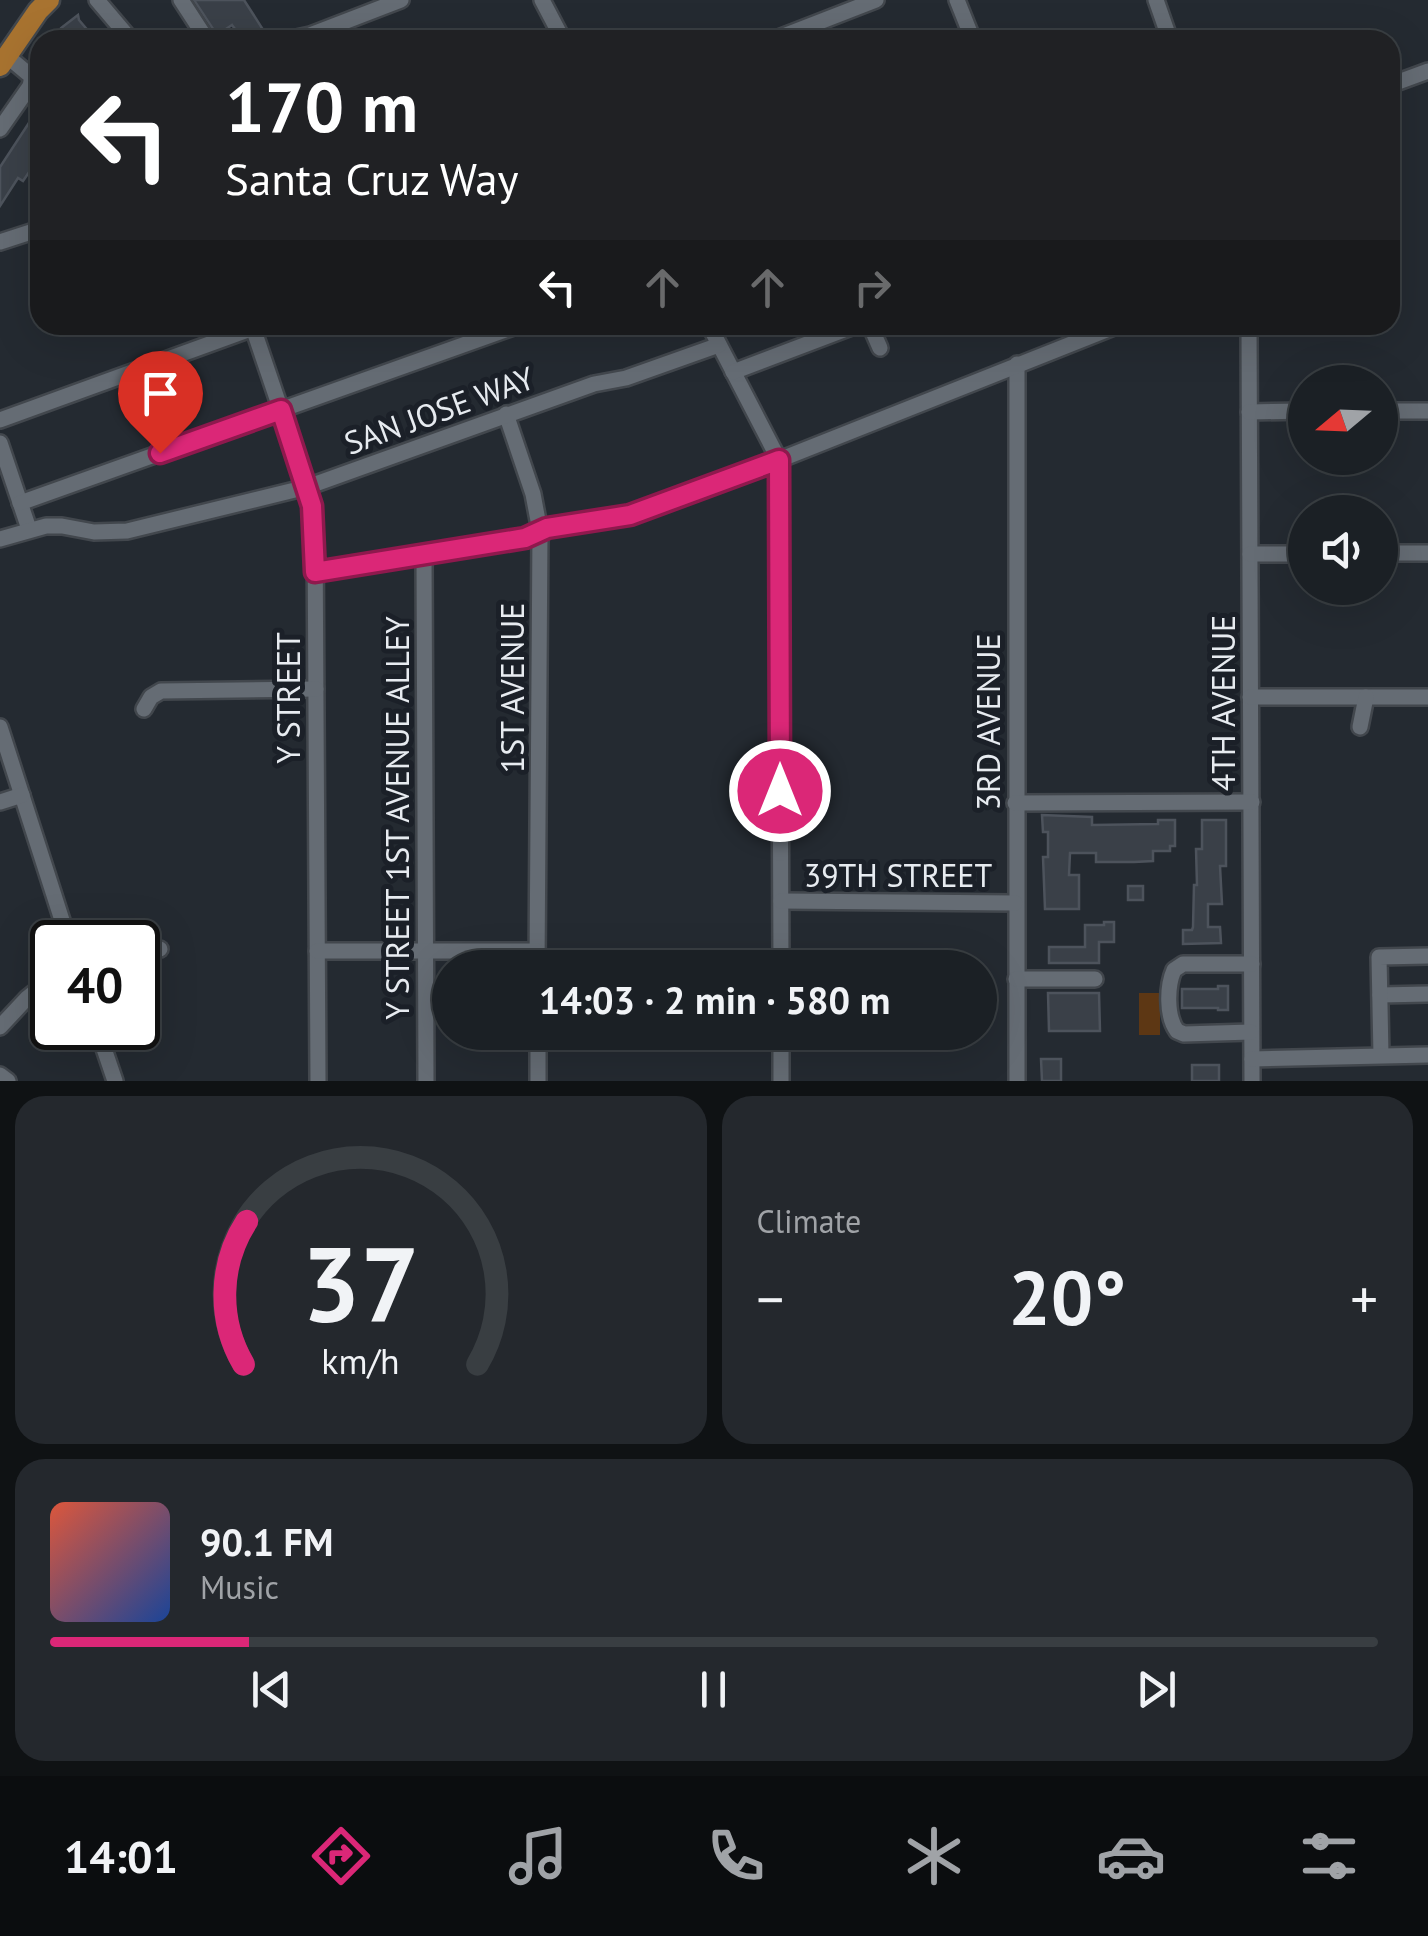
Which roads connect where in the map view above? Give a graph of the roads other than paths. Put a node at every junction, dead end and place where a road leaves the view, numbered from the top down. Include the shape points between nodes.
1 (49, 0) edge
2 (98, 0) edge
3 (181, 0) edge
4 (401, 0) edge
5 (542, 0) edge
6 (876, 0) edge
7 (957, 0) edge
8 (1156, 0) edge
9 (123, 30) edge
10 (200, 30) edge
11 (331, 30) edge
12 (557, 30) edge
13 (802, 30) edge
14 (969, 30) edge
15 (1166, 30) edge
16 (2, 60) edge
17 (1428, 70) edge
18 (30, 76) edge
19 (1400, 81) edge
20 (30, 86) edge
21 (0, 129) edge
22 (30, 232) edge
23 (0, 242) edge
24 (231, 335) edge
25 (258, 335) edge
26 (491, 335) edge
27 (714, 335) edge
28 (831, 335) edge
29 (874, 335) edge
30 (1077, 335) edge
31 (1249, 335) edge
32 (720, 346) junction
33 (880, 348) dead end
34 (1016, 364) junction
35 (733, 372) junction
36 (281, 410) junction
37 (1398, 411) edge
38 (1428, 411) edge
39 (1249, 412) junction
40 (1288, 412) edge
41 (506, 414) junction
42 (0, 420) edge
43 (0, 443) edge
44 (779, 460) junction
45 (307, 487) junction
46 (20, 502) junction
47 (29, 530) junction
48 (540, 532) junction
49 (0, 539) edge
50 (1398, 553) edge
51 (1428, 553) edge
52 (424, 554) junction
53 (1250, 554) junction
54 (1288, 554) edge
55 (315, 572) junction
56 (316, 689) junction
57 (1366, 697) junction
58 (1428, 697) edge
59 (1250, 698) junction
60 (144, 709) dead end
61 (1360, 726) dead end
62 (0, 727) edge
63 (22, 795) junction
64 (0, 802) edge
65 (1252, 802) junction
66 (1015, 803) junction
67 (780, 902) junction
68 (1016, 904) junction
69 (62, 920) edge
70 (538, 950) edge
71 (781, 950) edge
72 (317, 951) junction
73 (425, 952) junction
74 (432, 952) edge
75 (1428, 956) edge
76 (1252, 964) junction
77 (1095, 979) dead end
78 (1016, 980) junction
79 (1380, 994) junction
80 (1428, 994) edge
81 (30, 996) edge
82 (0, 1027) edge
83 (1252, 1032) junction
84 (104, 1050) edge
85 (538, 1050) edge
86 (781, 1050) edge
87 (1381, 1055) junction
88 (1428, 1055) edge
89 (1252, 1058) junction
90 (0, 1075) edge
91 (8, 1081) edge
92 (115, 1081) edge
93 (318, 1081) edge
94 (426, 1081) edge
95 (538, 1081) edge
96 (781, 1081) edge
97 (1017, 1081) edge
98 (1252, 1081) edge

1 - 16 main road
2 - 9 street
3 - 10 street
4 - 11 street
5 - 12 street
6 - 13 street
7 - 14 street
8 - 15 street
16 - 18 street
17 - 19 street
20 - 21 street
22 - 23 street
24 - 42 street
25 - 36 street, Y STREET
26 - 36 street
27 - 32 street
28 - 35 street
29 - 33 street
30 - 34 street
31 - 39 street, 4TH AVENUE
32 - 35 street
32 - 41 street, SAN JOSE WAY
34 - 44 street
34 - 66 street, 3RD AVENUE
35 - 44 street
36 - 45 street, Y STREET
36 - 46 street
37 - 38 street
39 - 40 street
39 - 53 street, 4TH AVENUE
41 - 45 street, SAN JOSE WAY
41 - 48 street, 1ST AVENUE
43 - 46 street
44 - 48 street via 630,515
44 - 67 street
45 - 47 street, SAN JOSE WAY via 127,532
45 - 55 street, Y STREET
46 - 47 street
47 - 49 street, SAN JOSE WAY
48 - 52 street
48 - 70 street, 1ST AVENUE
50 - 51 street
52 - 55 street
52 - 73 street, Y STREET 1ST AVENUE ALLEY
53 - 54 street
53 - 59 street, 4TH AVENUE
55 - 56 street, Y STREET
56 - 60 street via 161,691
56 - 72 street, Y STREET
57 - 58 street
57 - 59 street
57 - 61 street
59 - 65 street, 4TH AVENUE
62 - 63 street
63 - 64 street
63 - 69 street
65 - 66 street
65 - 76 street, 4TH AVENUE
66 - 68 street, 3RD AVENUE
67 - 68 street, 39TH STREET
67 - 71 street
68 - 78 street, 3RD AVENUE
72 - 73 street
72 - 93 street, Y STREET
73 - 74 street
73 - 94 street, Y STREET 1ST AVENUE ALLEY
75 - 79 street via 1379,957
76 - 83 street, 4TH AVENUE
76 - 83 street via 1176,967 1170,1018 1184,1034
77 - 78 street
78 - 97 street, 3RD AVENUE
79 - 80 street
79 - 87 street
81 - 82 street
83 - 89 street, 4TH AVENUE
84 - 92 street
85 - 95 street
86 - 96 street
87 - 88 street
87 - 89 street
89 - 98 street, 4TH AVENUE
90 - 91 street

